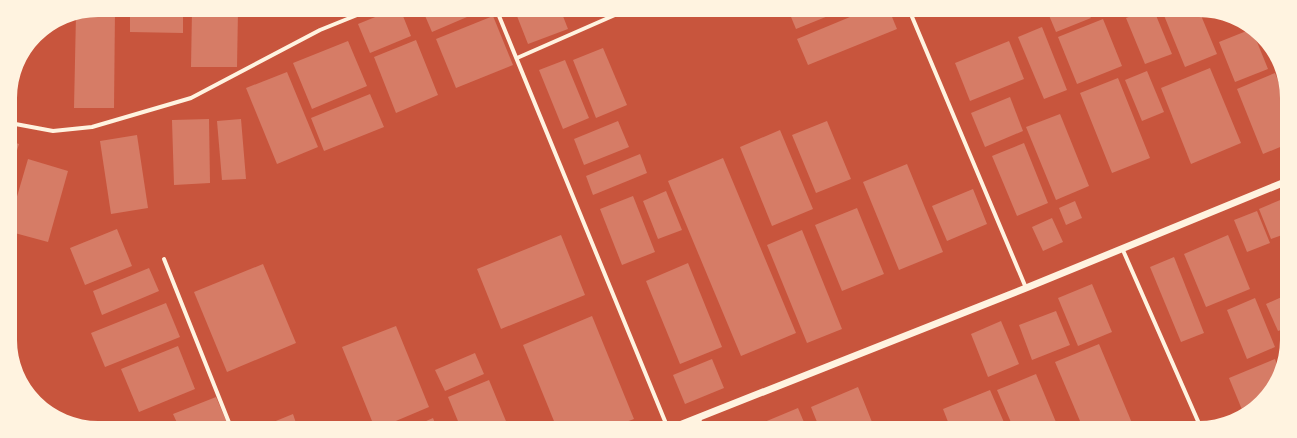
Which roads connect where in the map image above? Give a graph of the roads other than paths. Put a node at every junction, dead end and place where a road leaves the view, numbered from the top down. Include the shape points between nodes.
1 (352, 17) edge
2 (500, 17) edge
3 (610, 17) edge
4 (912, 17) edge
5 (517, 58) junction
6 (17, 124) edge
7 (1280, 184) edge
8 (1122, 248) junction
9 (164, 259) dead end
10 (1026, 288) junction
11 (699, 419) joint
12 (228, 421) edge
13 (665, 421) edge
14 (693, 421) edge
15 (1199, 421) edge

1 - 6 street via 320,30 191,98 92,127 53,131
2 - 5 street
3 - 5 street
4 - 10 street
5 - 13 street
7 - 8 street
8 - 10 street
8 - 15 street
9 - 12 street
10 - 11 street
11 - 14 street

